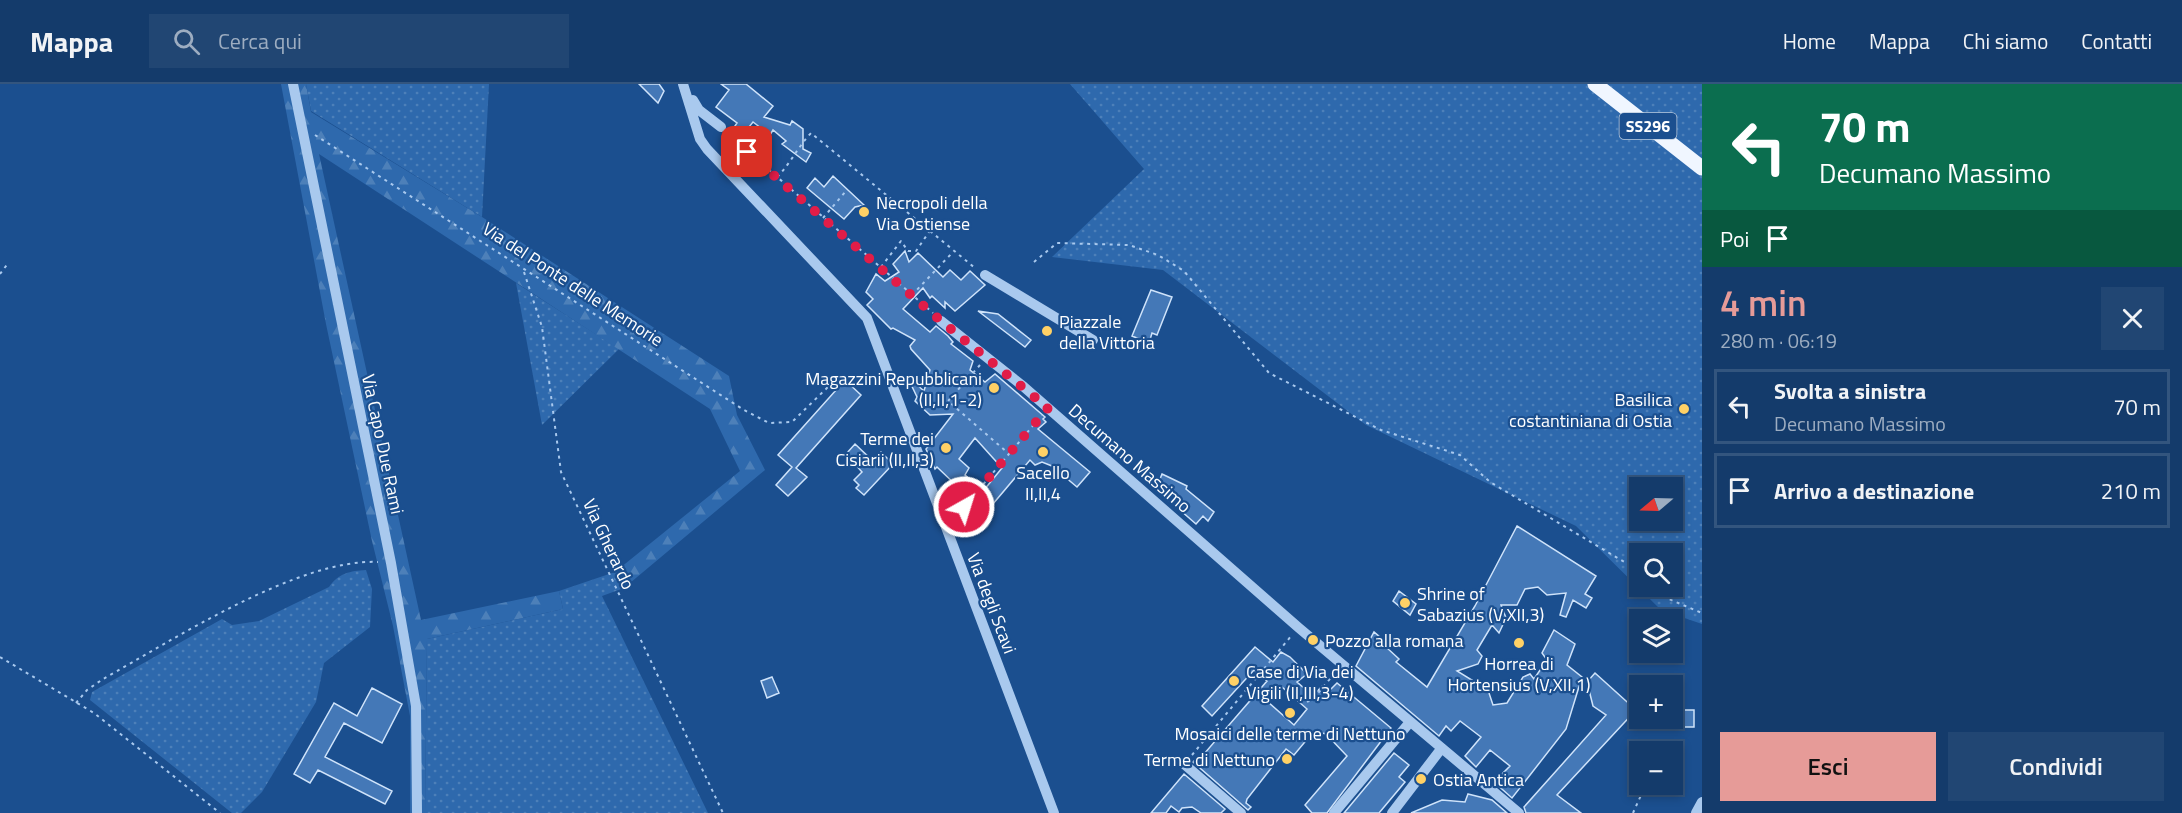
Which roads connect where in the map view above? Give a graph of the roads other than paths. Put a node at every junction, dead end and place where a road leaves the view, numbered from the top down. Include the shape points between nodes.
1 (293, 84) edge
2 (683, 84) edge
3 (1595, 84) edge
4 (721, 128) road end
5 (1702, 168) edge
6 (985, 274) road end
7 (941, 321) road end
8 (1093, 340) dead end
9 (1410, 722) junction
10 (1441, 749) junction
11 (1184, 764) road end
12 (1702, 802) edge
13 (417, 813) edge
14 (1054, 813) edge
15 (1241, 813) edge
16 (1334, 813) edge
17 (1392, 813) edge
18 (1519, 813) edge
19 (1696, 813) edge

1 - 13 street, Via Capo Due Rami via 391,563 416,706
2 - 4 street, Via degli Scavi via 699,110
2 - 14 street, Via degli Scavi via 700,139 707,149 867,318
3 - 5 main road, SS296
6 - 8 street
7 - 9 street, Decumano Massimo via 988,356
9 - 10 street, Decumano Massimo
9 - 16 street
10 - 17 street
10 - 18 street, Decumano Massimo
11 - 15 street
12 - 19 street

